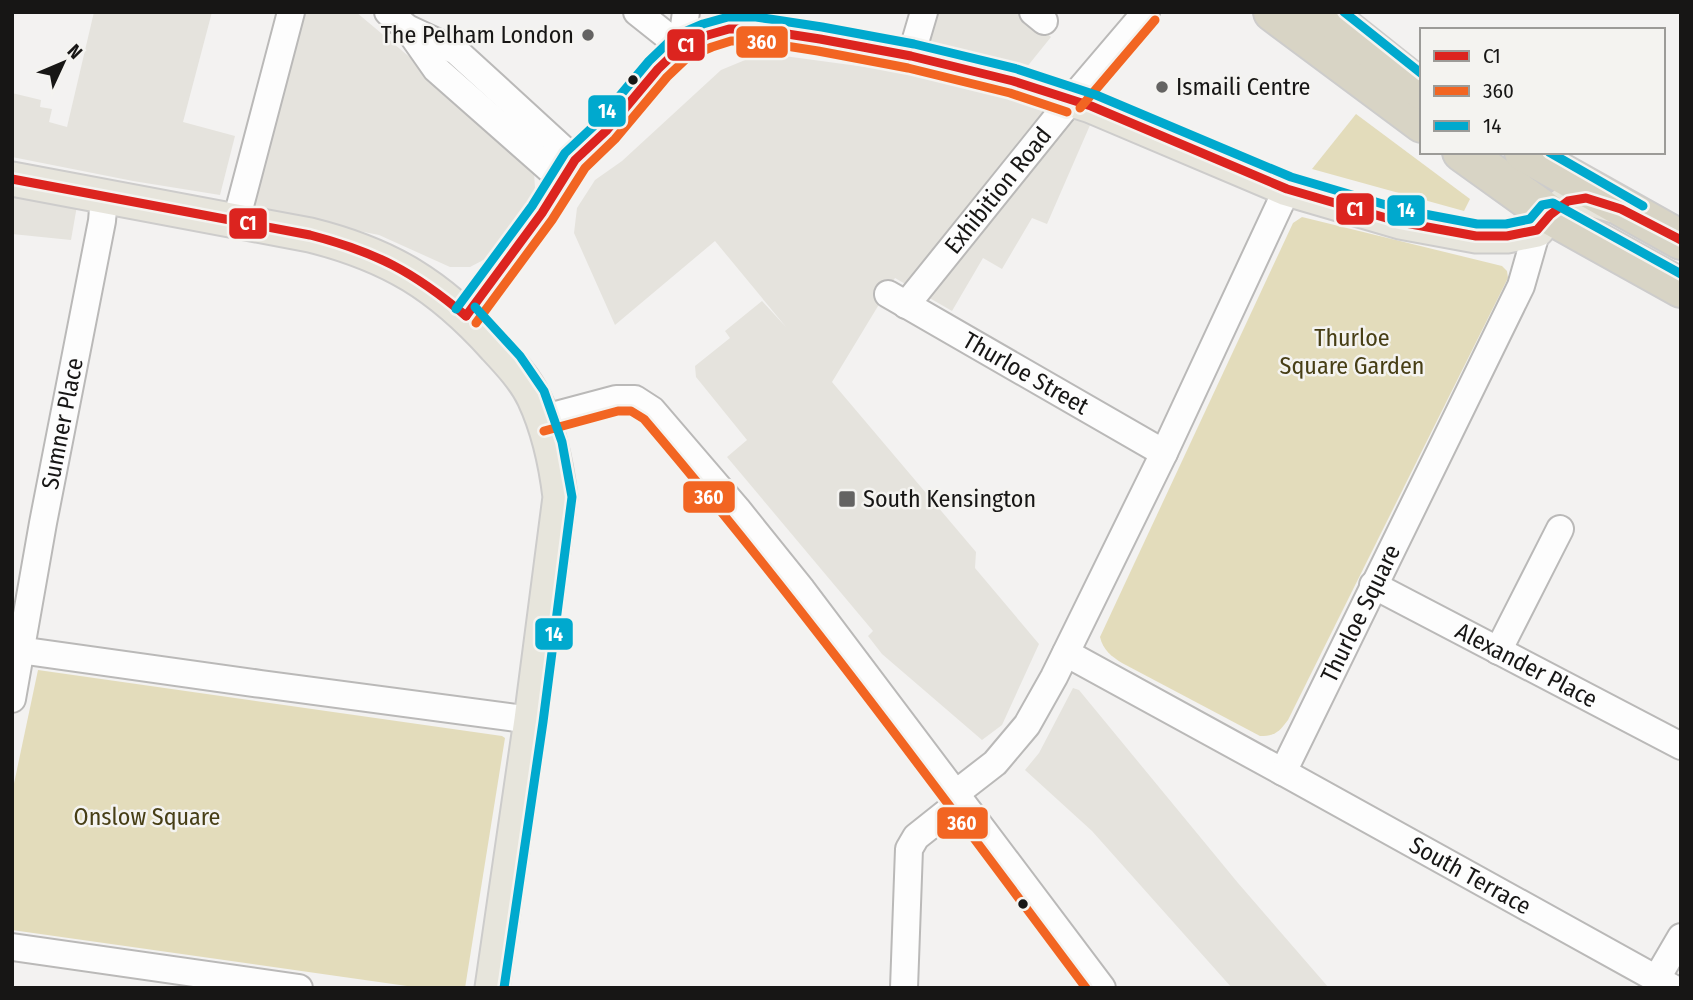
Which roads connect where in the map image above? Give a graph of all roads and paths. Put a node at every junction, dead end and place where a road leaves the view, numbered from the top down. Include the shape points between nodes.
1 (291, 12) edge
2 (637, 12) edge
3 (685, 12) edge
4 (924, 12) edge
5 (1146, 12) edge
6 (1273, 12) edge
7 (1324, 12) edge
8 (397, 20) edge
9 (681, 47) junction
10 (911, 56) junction
11 (1420, 88) edge
12 (1071, 100) junction
13 (1420, 122) edge
14 (1464, 154) edge
15 (1527, 154) edge
16 (569, 170) junction
17 (12, 179) edge
18 (1287, 189) junction
19 (104, 197) junction
20 (1621, 209) junction
21 (236, 220) junction
22 (1544, 222) junction
23 (1681, 240) edge
24 (1681, 288) edge
25 (897, 300) joint
26 (466, 316) junction
27 (541, 419) junction
28 (1164, 453) junction
29 (1560, 529) dead end
30 (1373, 585) junction
31 (17, 649) edge
32 (1498, 651) junction
33 (1066, 653) junction
34 (12, 699) edge
35 (531, 720) junction
36 (1681, 746) edge
37 (1283, 772) junction
38 (958, 798) junction
39 (1681, 937) edge
40 (12, 947) edge
41 (1665, 983) edge
42 (299, 988) edge
43 (492, 988) edge
44 (904, 988) edge
45 (1102, 988) edge

1 - 21 street
2 - 9 street
3 - 9 street
4 - 10 street
5 - 12 street, Exhibition Road
6 - 13 highway
7 - 11 highway
8 - 16 street via 436,69
9 - 10 main road via 729,29 755,29
9 - 16 main road
10 - 12 main road
12 - 18 main road
12 - 25 street, Exhibition Road
14 - 22 highway
15 - 20 highway
16 - 26 main road
17 - 19 main road
18 - 22 main road via 1399,222 1476,236 1507,236
18 - 28 street
19 - 21 main road
19 - 31 street, Sumner Place
20 - 22 main road via 1586,198 1568,201
20 - 23 highway
21 - 26 main road via 310,234 372,253 414,275
22 - 24 highway
22 - 30 street, Thurloe Square via 1521,286
25 - 28 street, Thurloe Street
26 - 27 main road via 521,379
27 - 35 main road via 557,468 560,497
27 - 38 street via 616,399 635,399 652,410 802,590
28 - 33 street
29 - 32 street
30 - 32 street, Alexander Place
30 - 37 street, Thurloe Square
31 - 34 street
31 - 35 street
32 - 36 street, Alexander Place
33 - 37 street
33 - 38 street via 1027,725
35 - 43 main road
37 - 41 street, South Terrace
38 - 44 street via 909,849
38 - 45 street
39 - 41 street
40 - 42 street

